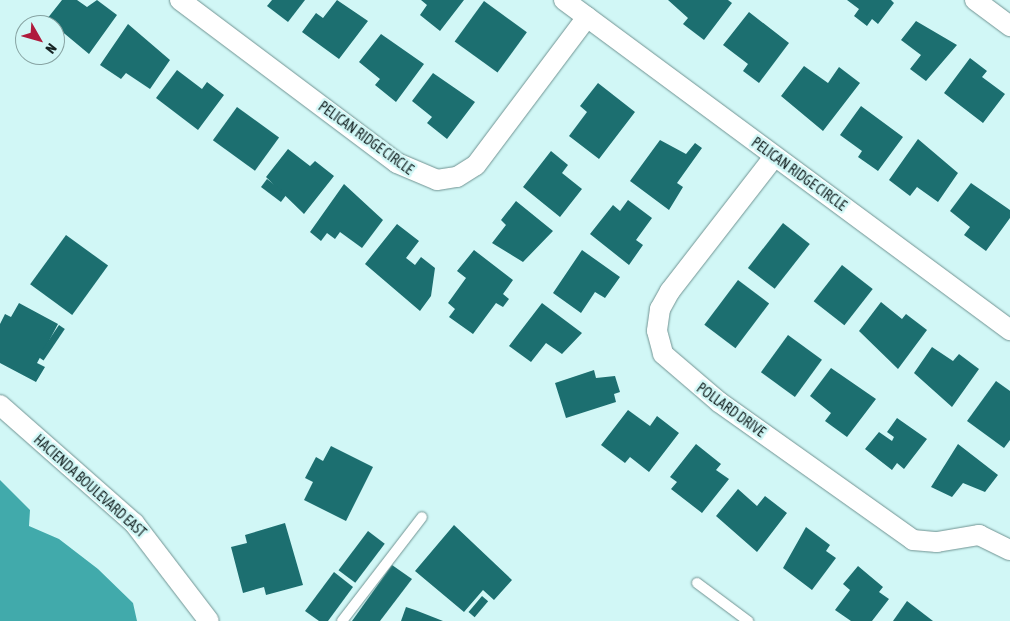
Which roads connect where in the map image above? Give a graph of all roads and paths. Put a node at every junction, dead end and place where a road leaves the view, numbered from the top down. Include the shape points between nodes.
1 (564, 0) edge
2 (975, 0) edge
3 (187, 2) edge
4 (587, 17) junction
5 (1010, 26) edge
6 (774, 157) junction
7 (1010, 330) edge
8 (0, 405) edge
9 (422, 517) dead end
10 (1010, 550) edge
11 (697, 583) dead end
12 (209, 621) edge
13 (342, 621) edge
14 (748, 621) edge

1 - 4 street, PELICAN RIDGE CIRCLE
2 - 5 street
3 - 4 street, PELICAN RIDGE CIRCLE via 397,164 437,180 457,177 476,165
4 - 6 street, PELICAN RIDGE CIRCLE
6 - 7 street, PELICAN RIDGE CIRCLE
6 - 10 street, POLLARD DRIVE via 670,291 660,309 657,332 664,354 692,382 913,540 937,542 979,535
8 - 12 street, HACIENDA BOULEVARD EAST via 134,523
9 - 13 lane
11 - 14 lane

